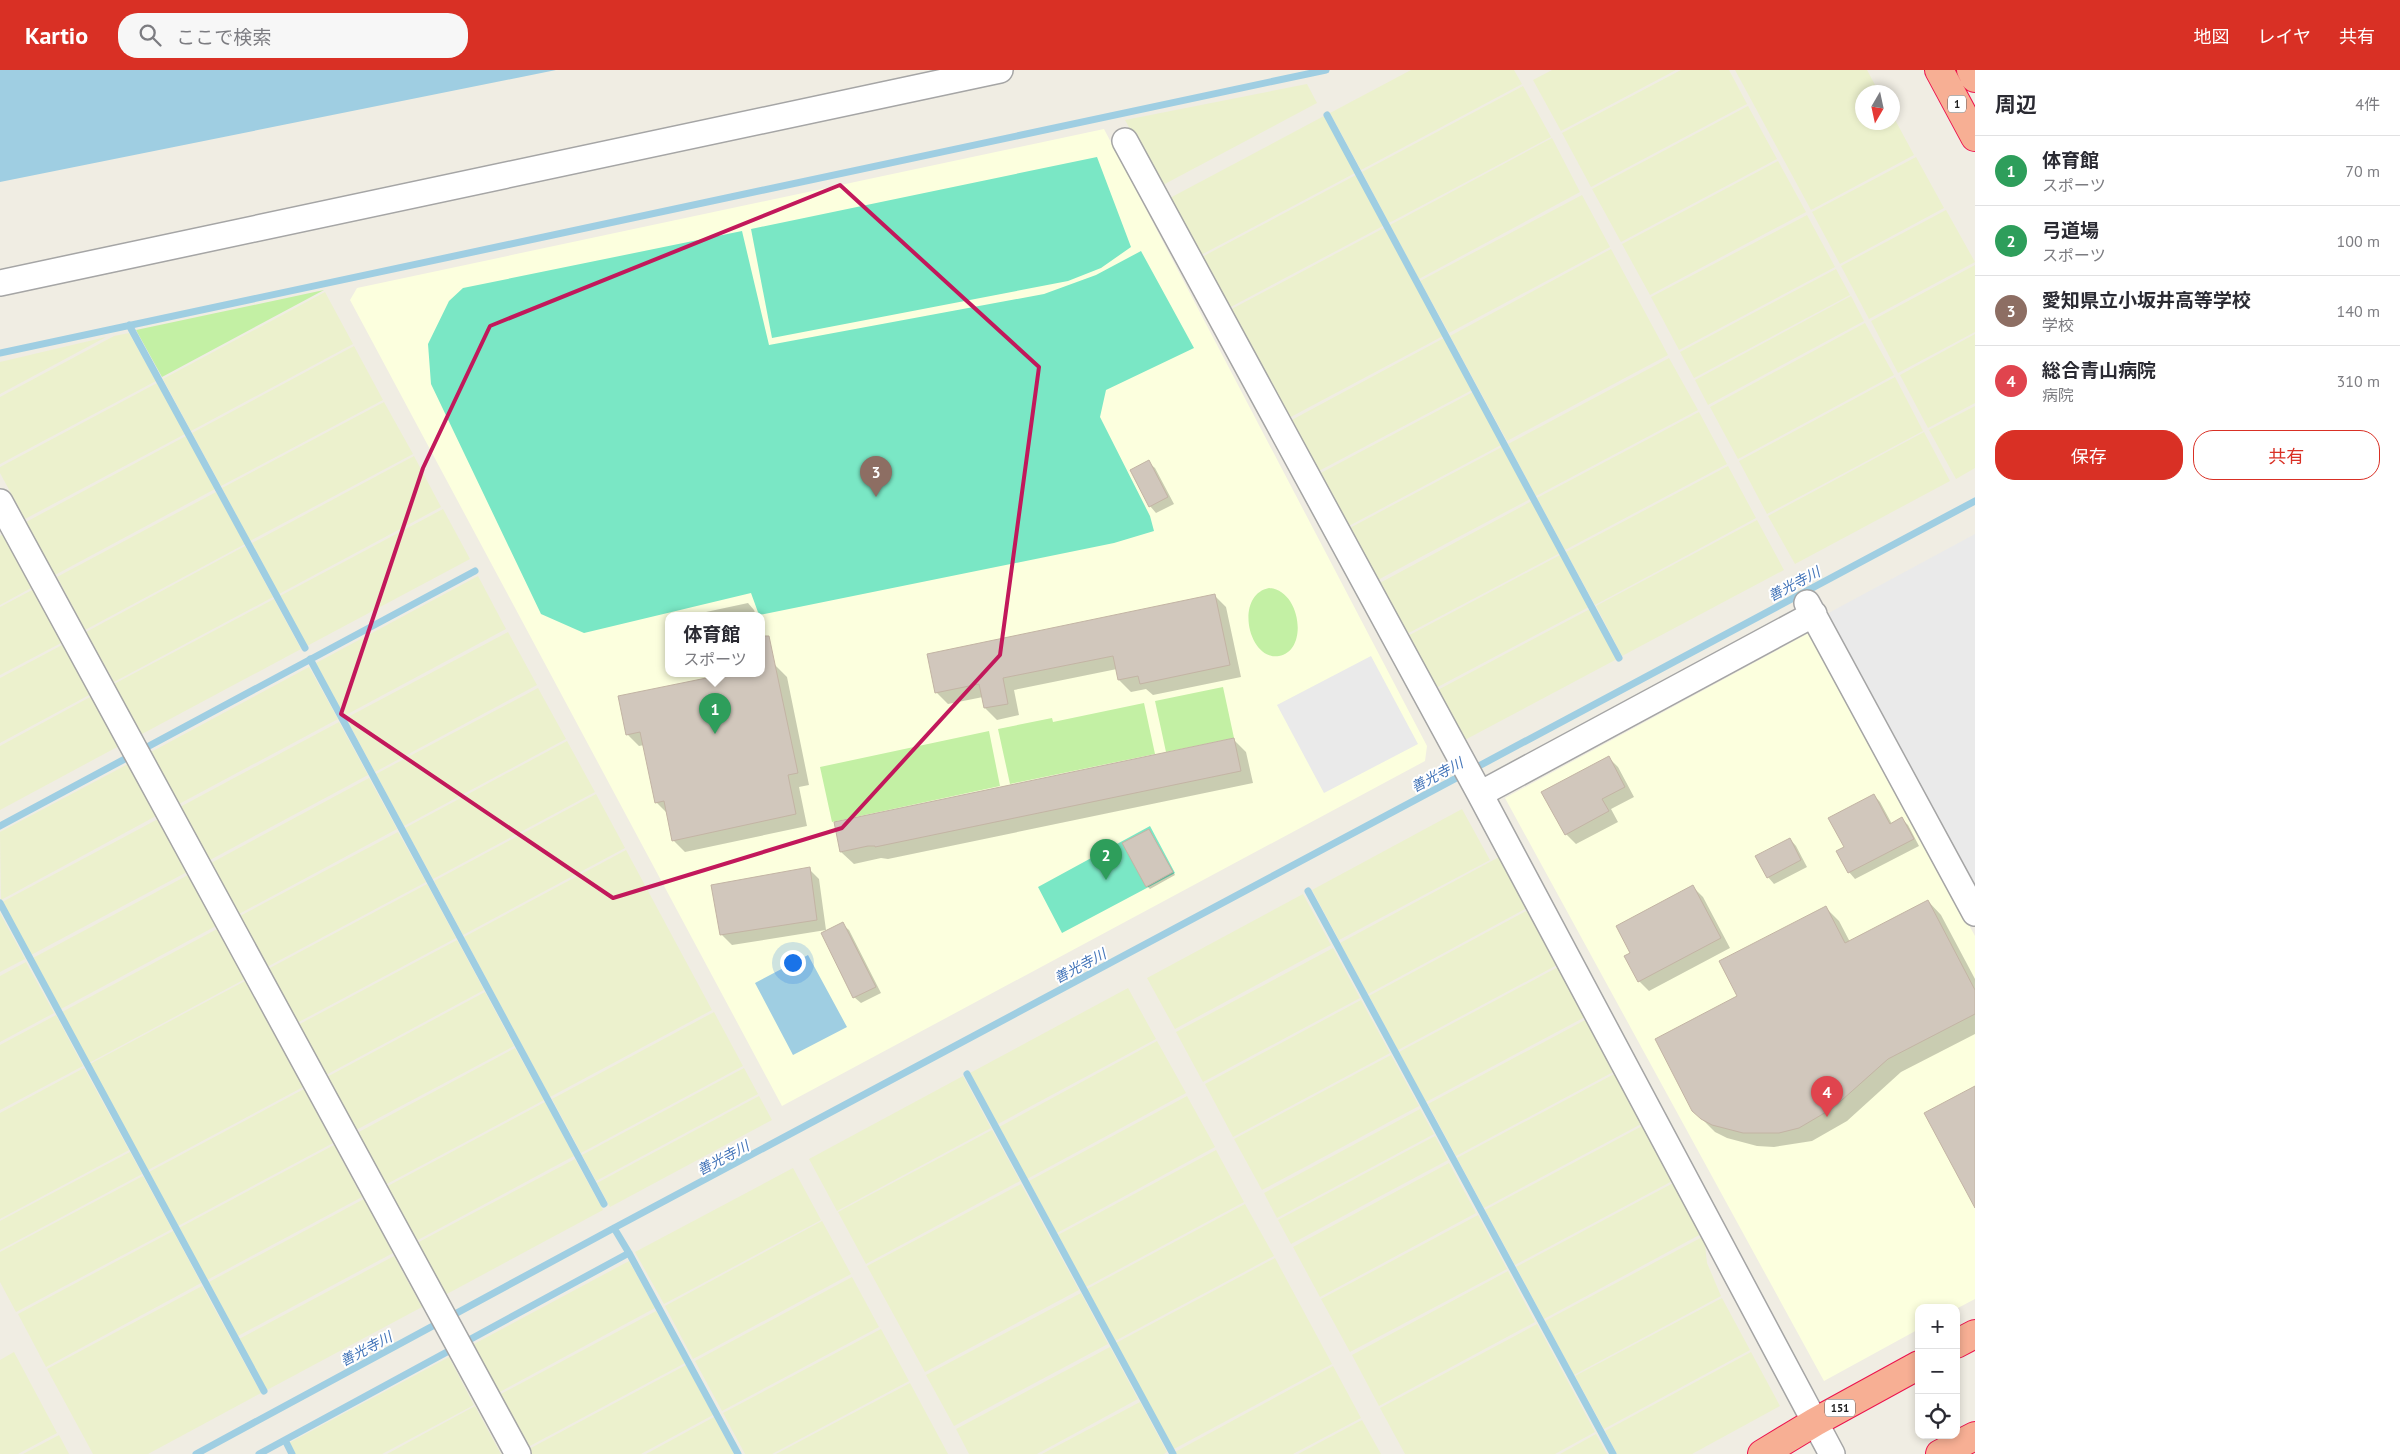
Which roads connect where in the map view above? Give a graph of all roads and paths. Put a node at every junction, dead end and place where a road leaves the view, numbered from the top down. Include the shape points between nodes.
1 (1000, 70) edge
2 (1939, 70) edge
3 (1971, 70) edge
4 (1975, 78) edge
5 (1975, 138) edge
6 (1125, 141) dead end
7 (0, 283) edge
8 (0, 502) edge
9 (1476, 787) junction
10 (1975, 913) edge
11 (1975, 1334) edge
12 (1960, 1342) edge
13 (1915, 1367) edge
14 (1815, 1422) junction
15 (1975, 1436) edge
16 (518, 1454) edge
17 (1762, 1454) edge
18 (1832, 1454) edge
19 (1940, 1454) edge

1 - 7 street
2 - 5 highway, 1
3 - 4 highway
6 - 9 street
8 - 16 street
9 - 10 street via 1810,608
9 - 14 street
11 - 12 highway
13 - 14 highway, 151
14 - 17 highway, 151
14 - 18 street
15 - 19 highway

